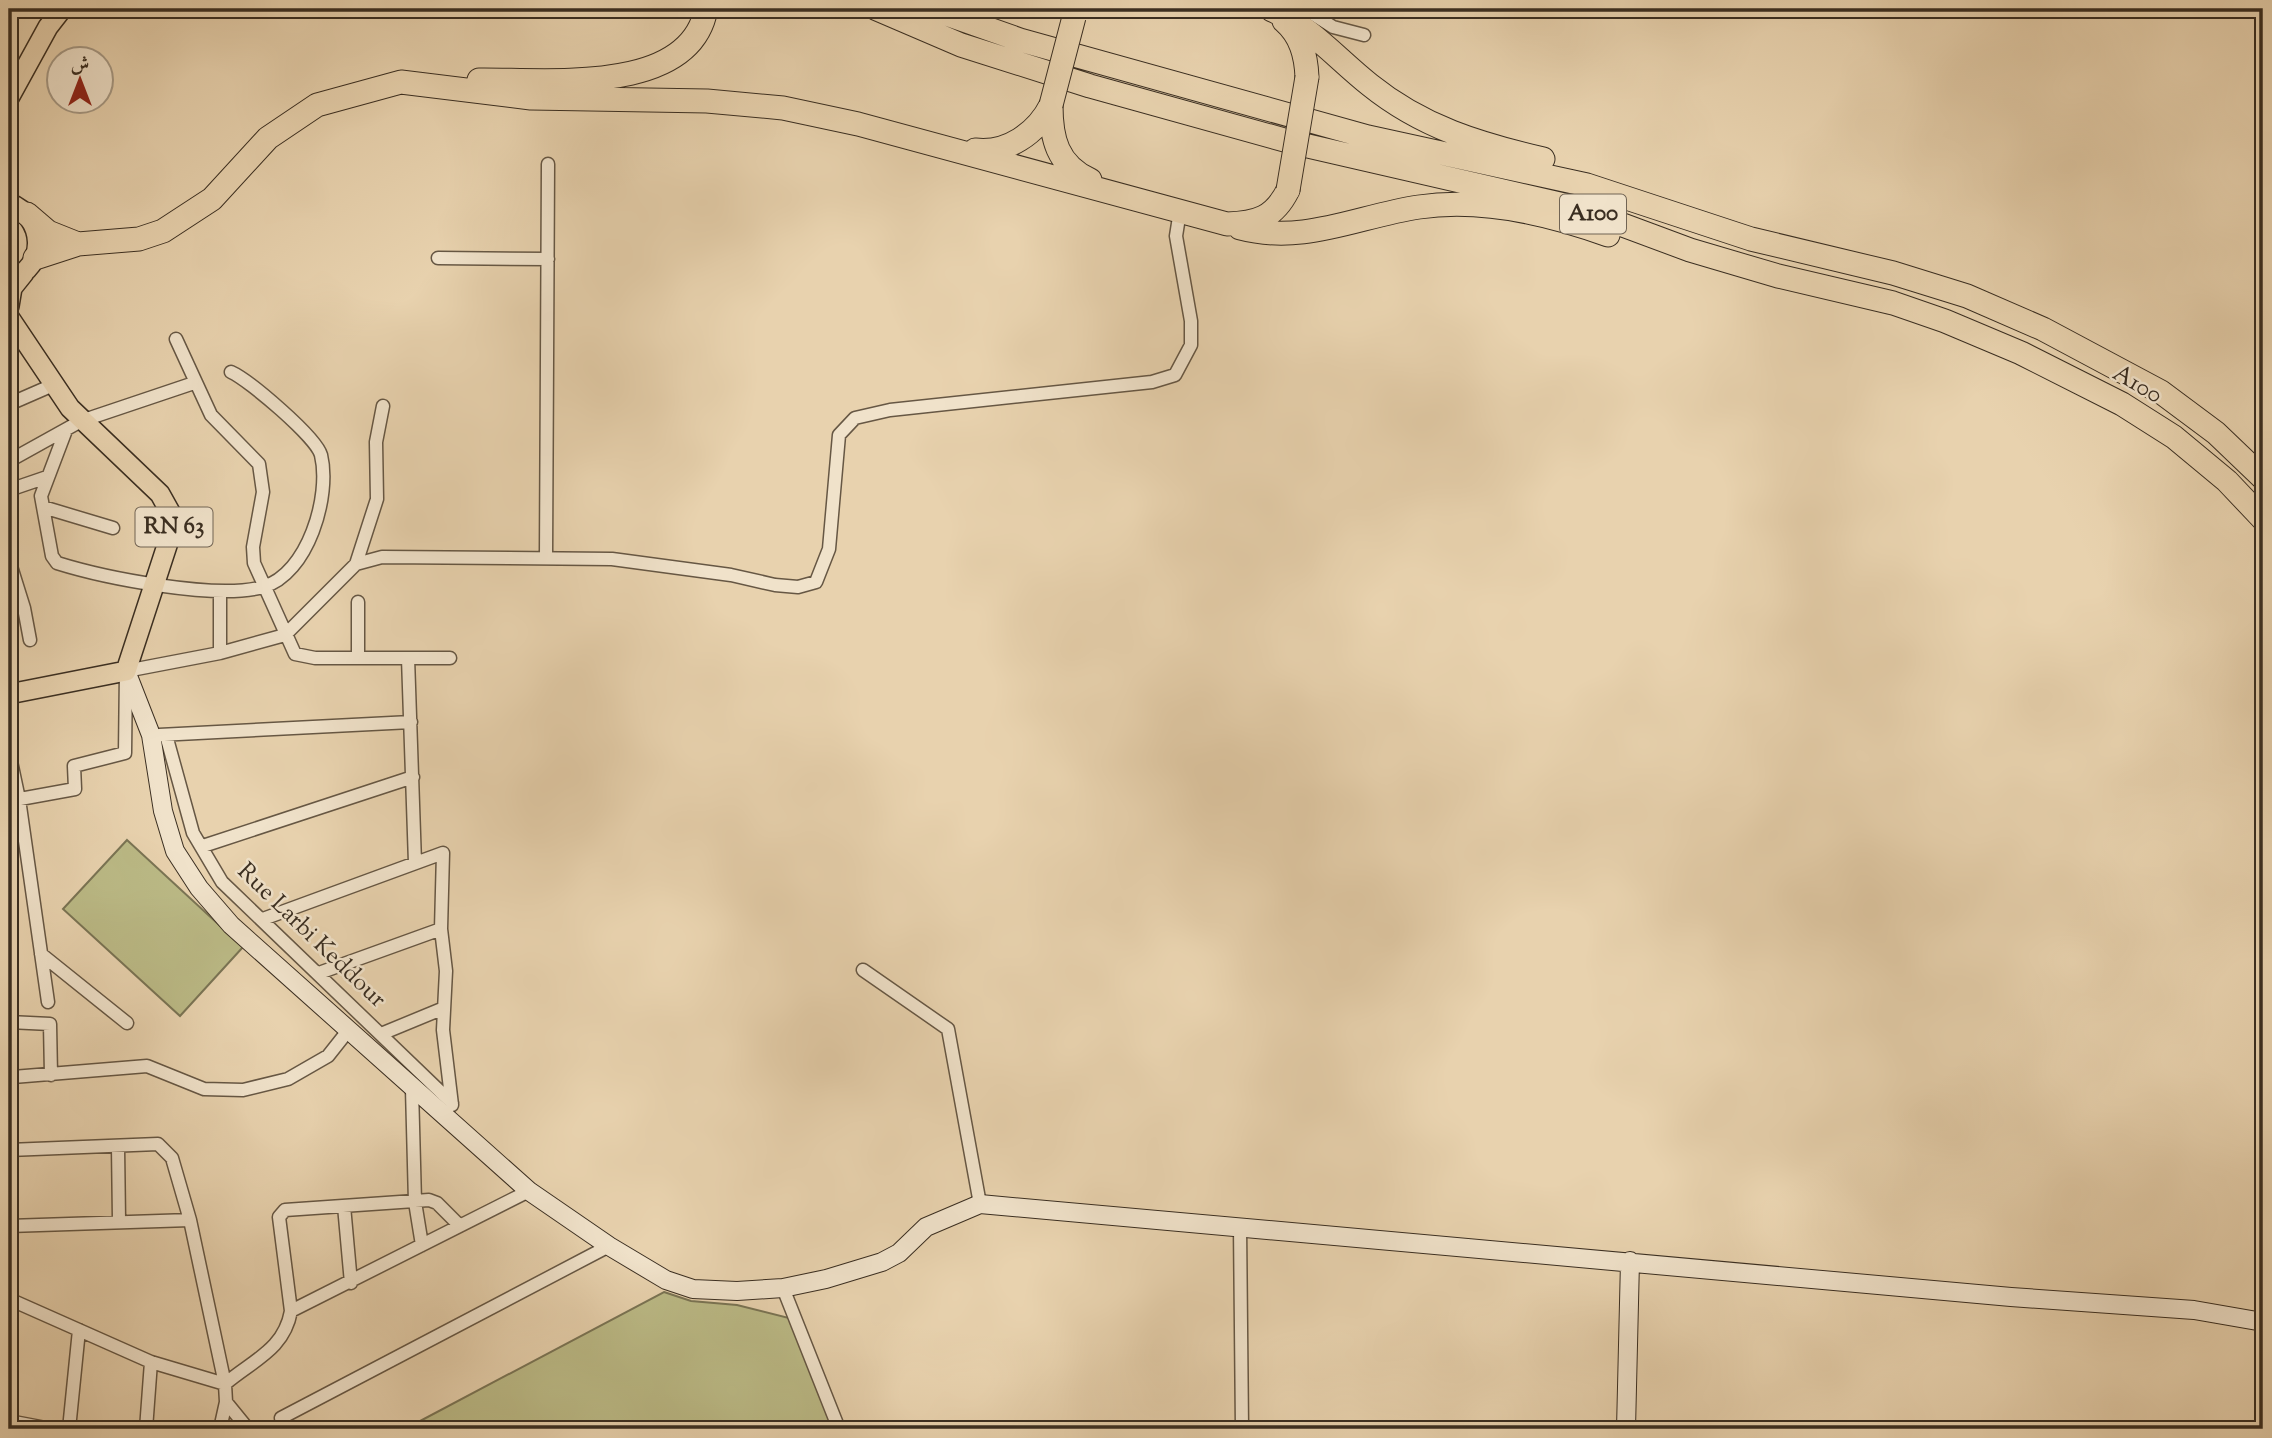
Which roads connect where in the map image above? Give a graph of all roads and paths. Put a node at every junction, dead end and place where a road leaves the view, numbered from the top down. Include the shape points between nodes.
1 (62, 9) edge
2 (706, 9) edge
3 (877, 9) edge
4 (932, 9) edge
5 (1271, 9) edge
6 (1304, 9) edge
7 (1077, 13) edge
8 (1364, 35) dead end
9 (401, 82) junction
10 (9, 97) edge
11 (1051, 105) junction
12 (916, 141) junction
13 (548, 164) dead end
14 (1123, 194) junction
15 (18, 208) edge
16 (1180, 211) junction
17 (1227, 224) junction
18 (1707, 226) junction
19 (78, 244) junction
20 (438, 258) dead end
21 (548, 259) junction
22 (23, 270) edge
23 (1778, 276) junction
24 (9, 306) edge
25 (9, 317) edge
26 (176, 340) dead end
27 (232, 372) dead end
28 (194, 383) junction
29 (53, 385) junction
30 (9, 399) edge
31 (383, 407) dead end
32 (74, 425) junction
33 (9, 461) edge
34 (47, 477) junction
35 (2263, 478) edge
36 (9, 490) edge
37 (43, 508) junction
38 (2263, 519) edge
39 (113, 528) dead end
40 (546, 557) junction
41 (9, 560) edge
42 (356, 564) junction
43 (155, 583) junction
44 (264, 586) junction
45 (220, 591) junction
46 (358, 602) dead end
47 (285, 635) junction
48 (30, 640) dead end
49 (220, 653) junction
50 (358, 658) junction
51 (408, 658) junction
52 (450, 658) dead end
53 (126, 671) junction
54 (9, 695) edge
55 (411, 722) junction
56 (158, 735) junction
57 (9, 752) edge
58 (413, 777) junction
59 (14, 800) edge
60 (203, 846) junction
61 (415, 863) junction
62 (263, 919) junction
63 (441, 929) junction
64 (41, 954) junction
65 (863, 970) dead end
66 (319, 973) junction
67 (48, 1002) dead end
68 (444, 1008) junction
69 (9, 1022) edge
70 (127, 1023) dead end
71 (347, 1032) junction
72 (381, 1034) junction
73 (51, 1074) junction
74 (9, 1080) edge
75 (412, 1089) junction
76 (452, 1103) junction
77 (455, 1127) junction
78 (9, 1138) edge
79 (118, 1147) junction
80 (9, 1150) edge
81 (529, 1191) junction
82 (415, 1202) junction
83 (980, 1204) junction
84 (344, 1206) junction
85 (119, 1220) junction
86 (190, 1220) junction
87 (459, 1224) junction
88 (9, 1226) edge
89 (1240, 1226) junction
90 (422, 1245) junction
91 (609, 1246) junction
92 (1630, 1261) junction
93 (351, 1283) junction
94 (783, 1288) junction
95 (9, 1299) edge
96 (290, 1311) junction
97 (2263, 1322) edge
98 (79, 1330) junction
99 (151, 1362) junction
100 (225, 1384) junction
101 (226, 1402) junction
102 (281, 1418) dead end
103 (9, 1421) edge
104 (51, 1429) edge
105 (69, 1429) edge
106 (146, 1429) edge
107 (220, 1429) edge
108 (248, 1429) edge
109 (839, 1429) edge
110 (1242, 1429) edge
111 (1626, 1429) edge

1 - 10 main road
2 - 9 highway via 695,38 680,55 638,73
3 - 23 highway, A100 / A100 via 961,45 1065,78 1295,143 1577,208 1690,250
4 - 18 highway, A100 / A100 via 1020,40 1368,136 1587,185
5 - 17 highway, bridge via 1292,28 1306,60 1288,190 1269,216 1254,223
5 - 18 highway via 1296,20 1372,87 1421,120 1484,145 1595,173
6 - 8 street via 1333,27
7 - 11 highway, bridge
9 - 12 highway via 531,99 707,101 783,108 838,118
9 - 19 highway via 317,105 268,138 212,199 163,231 139,240
11 - 12 highway via 1042,123 1009,146 986,152
11 - 14 highway via 1051,131 1067,164 1078,174
12 - 14 highway
13 - 21 street
14 - 16 highway
15 - 19 highway via 48,232
15 - 22 main road via 38,235
16 - 17 highway
16 - 40 street via 1175,236 1191,345 1175,375 1152,382 890,410 855,418 839,435 829,549 816,582 786,586 675,566
17 - 23 highway via 1289,234 1323,231 1417,207 1466,204 1592,229 1712,267
18 - 35 highway, A100 / A100 via 1943,288 2043,329 2161,392 2216,433
19 - 22 highway
20 - 21 street
21 - 40 street
22 - 24 main road via 12,288
23 - 38 highway, A100 / A100 via 1893,303 2021,353 2122,404 2174,437 2227,481
25 - 29 main road, RN 63
26 - 28 street
27 - 44 street via 271,400 321,452 324,487 303,556 291,570
28 - 32 street
28 - 44 street via 211,415 259,464 263,492 253,547
29 - 30 street via 14,402
29 - 32 main road, RN 63
31 - 42 street via 376,442 377,499
32 - 33 street
32 - 34 street
32 - 43 main road, RN 63 via 160,494 171,509 175,521
34 - 36 street
34 - 37 street via 41,496
37 - 39 street
37 - 43 street via 57,563
40 - 42 street via 404,555
41 - 48 street
42 - 47 street
43 - 45 street
43 - 53 main road, RN 63
44 - 45 street
44 - 47 street
45 - 49 street
46 - 50 street
47 - 49 street
47 - 50 street via 295,654 303,657
49 - 53 street
50 - 51 street
51 - 52 street
51 - 55 street
53 - 54 main road
53 - 56 main road
53 - 59 street via 125,753 74,766 75,789
55 - 56 street
55 - 58 street
56 - 60 street, Rue Larbi Keddour via 193,833
56 - 71 main road via 163,811 175,851 231,925
57 - 59 street
58 - 60 street
58 - 61 street
59 - 64 street
60 - 62 street, Rue Larbi Keddour via 222,882
61 - 62 street
61 - 63 street via 443,853
62 - 66 street, Rue Larbi Keddour
63 - 66 street
63 - 68 street
64 - 67 street
64 - 70 street
65 - 83 street via 948,1029
66 - 72 street, Rue Larbi Keddour
68 - 72 street
68 - 76 street
69 - 73 street via 50,1024
71 - 73 street via 328,1056 288,1079 243,1090 204,1089 147,1066
71 - 75 main road
72 - 76 street, Rue Larbi Keddour
73 - 74 street
75 - 77 main road
75 - 82 street
76 - 77 street
77 - 81 main road
78 - 80 street
79 - 80 street
79 - 85 street
79 - 86 street via 149,1143 165,1150 172,1158
81 - 87 street
81 - 91 main road
82 - 84 street
82 - 87 street via 437,1203
82 - 90 street
83 - 89 main road
83 - 94 main road via 926,1227 899,1253 882,1262
84 - 93 street
84 - 96 street via 280,1213
85 - 86 street
85 - 88 street
86 - 100 street
87 - 90 street
89 - 92 main road
89 - 110 street
90 - 93 street
91 - 94 main road via 666,1280 693,1289
91 - 102 street
92 - 97 main road via 2194,1310
92 - 111 main road
93 - 96 street
94 - 109 street
95 - 98 street
96 - 100 street via 284,1337 276,1347
98 - 99 street
98 - 105 street
99 - 100 street
99 - 106 street
100 - 101 street
101 - 107 street
101 - 108 street
103 - 104 street

